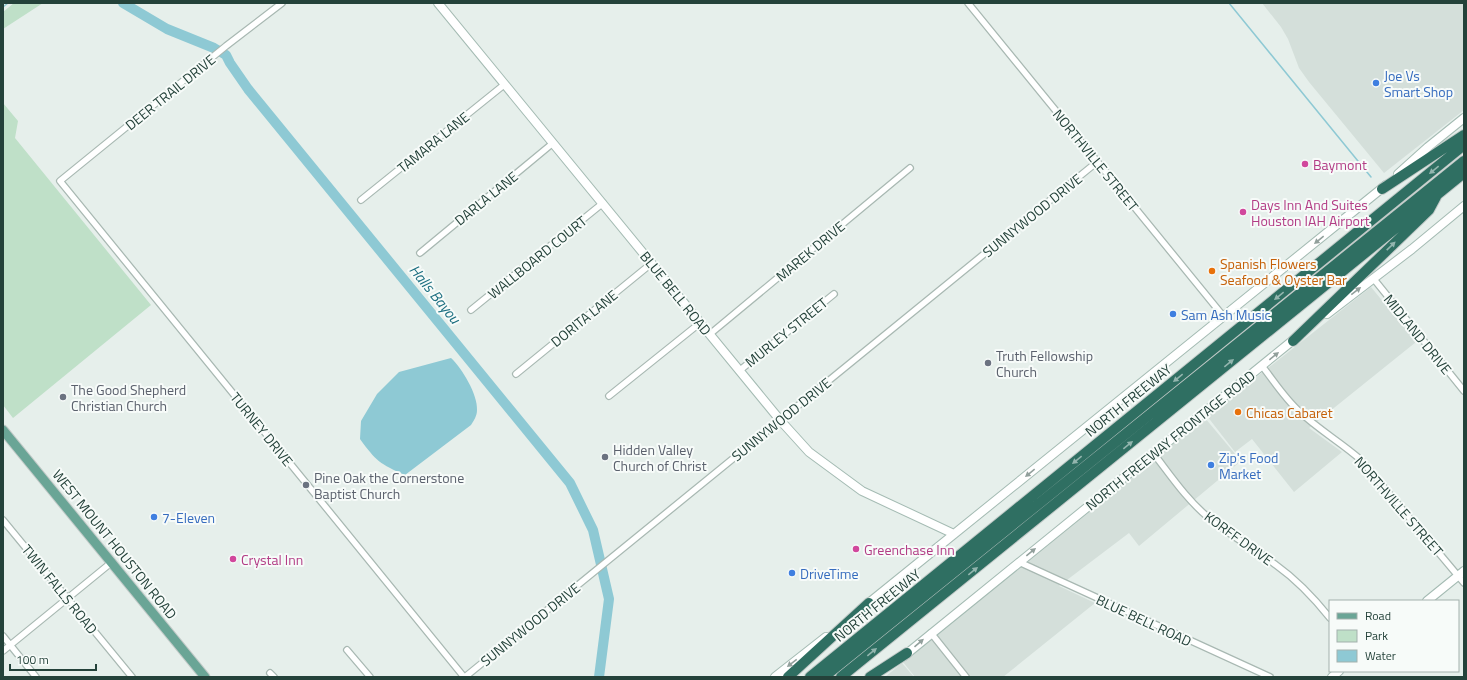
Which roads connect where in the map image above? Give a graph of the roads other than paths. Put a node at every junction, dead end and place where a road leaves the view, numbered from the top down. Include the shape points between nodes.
1 (282, 3) edge
2 (438, 3) edge
3 (968, 3) edge
4 (504, 84) junction
5 (1464, 118) edge
6 (1464, 135) edge
7 (553, 143) junction
8 (1464, 145) edge
9 (1464, 161) edge
10 (1098, 162) junction
11 (910, 168) dead end
12 (1464, 172) edge
13 (60, 181) joint
14 (1382, 189) junction
15 (1437, 194) junction
16 (362, 200) dead end
17 (603, 203) junction
18 (1464, 206) edge
19 (420, 253) dead end
20 (652, 263) junction
21 (1373, 278) junction
22 (834, 294) dead end
23 (471, 310) dead end
24 (1224, 317) junction
25 (700, 323) junction
26 (710, 334) junction
27 (1292, 341) junction
28 (1262, 366) junction
29 (739, 371) junction
30 (516, 374) dead end
31 (1464, 391) edge
32 (610, 396) dead end
33 (780, 420) junction
34 (3, 430) edge
35 (1154, 454) junction
36 (3, 520) edge
37 (954, 534) junction
38 (112, 562) junction
39 (1019, 562) junction
40 (1461, 573) edge
41 (1464, 583) edge
42 (67, 599) junction
43 (1428, 600) edge
44 (869, 603) junction
45 (1329, 617) edge
46 (931, 633) junction
47 (3, 636) edge
48 (10, 645) junction
49 (347, 650) dead end
50 (3, 651) edge
51 (907, 653) junction
52 (36, 677) edge
53 (132, 677) edge
54 (205, 677) edge
55 (370, 677) edge
56 (465, 677) edge
57 (774, 677) edge
58 (788, 677) edge
59 (810, 677) edge
60 (824, 677) edge
61 (841, 677) edge
62 (870, 677) edge
63 (878, 677) edge
64 (966, 677) edge
65 (1270, 677) edge

1 - 13 street, DEER TRAIL DRIVE
2 - 4 main road, BLUE BELL ROAD
3 - 10 street, NORTHVILLE STREET
4 - 7 main road, BLUE BELL ROAD
4 - 16 street, TAMARA LANE
5 - 14 main road
6 - 14 highway
7 - 17 main road, BLUE BELL ROAD
7 - 19 street, DARLA LANE
8 -> 59 highway, NORTH FREEWAY
9 - 60 highway, NORTH FREEWAY
10 - 24 street, NORTHVILLE STREET
10 - 33 street, SUNNYWOOD DRIVE
11 - 26 street, MAREK DRIVE
12 - 15 highway
13 - 56 street, TURNEY DRIVE
14 -> 24 main road
27 -> 15 highway via 1429,210
61 -> 15 highway
17 - 20 main road, BLUE BELL ROAD
17 - 23 street, WALLBOARD COURT
18 - 21 main road, NORTH FREEWAY FRONTAGE ROAD
20 - 25 main road, BLUE BELL ROAD
20 - 30 street, DORITA LANE
27 -> 21 main road, NORTH FREEWAY FRONTAGE ROAD
21 - 31 street, MIDLAND DRIVE
22 - 29 street, MURLEY STREET
24 -> 37 main road
25 - 26 main road, BLUE BELL ROAD
25 - 32 street
26 - 29 main road, BLUE BELL ROAD
28 -> 27 main road, NORTH FREEWAY FRONTAGE ROAD
28 - 35 main road, NORTH FREEWAY FRONTAGE ROAD
28 - 40 street, NORTHVILLE STREET via 1298,411 1361,460
29 - 33 main road, BLUE BELL ROAD
33 - 37 main road, BLUE BELL ROAD via 808,452 862,491
33 - 56 street, SUNNYWOOD DRIVE
34 - 38 main road, WEST MOUNT HOUSTON ROAD
39 -> 35 main road, NORTH FREEWAY FRONTAGE ROAD
35 - 45 street, KORFF DRIVE via 1202,512 1298,582
36 - 42 street, TWIN FALLS ROAD
37 - 44 main road
38 - 42 street
38 - 54 main road, WEST MOUNT HOUSTON ROAD
39 - 46 main road, NORTH FREEWAY FRONTAGE ROAD
39 - 65 street, BLUE BELL ROAD
40 - 41 street, NORTHVILLE STREET
40 - 43 main road
42 - 48 street
42 - 53 street, TWIN FALLS ROAD
44 -> 57 main road
44 - 58 highway
51 -> 46 main road, NORTH FREEWAY FRONTAGE ROAD
46 - 64 street
47 - 48 street
48 - 50 street
48 - 52 street
49 - 55 street
51 - 62 highway
51 - 63 main road, NORTH FREEWAY FRONTAGE ROAD

